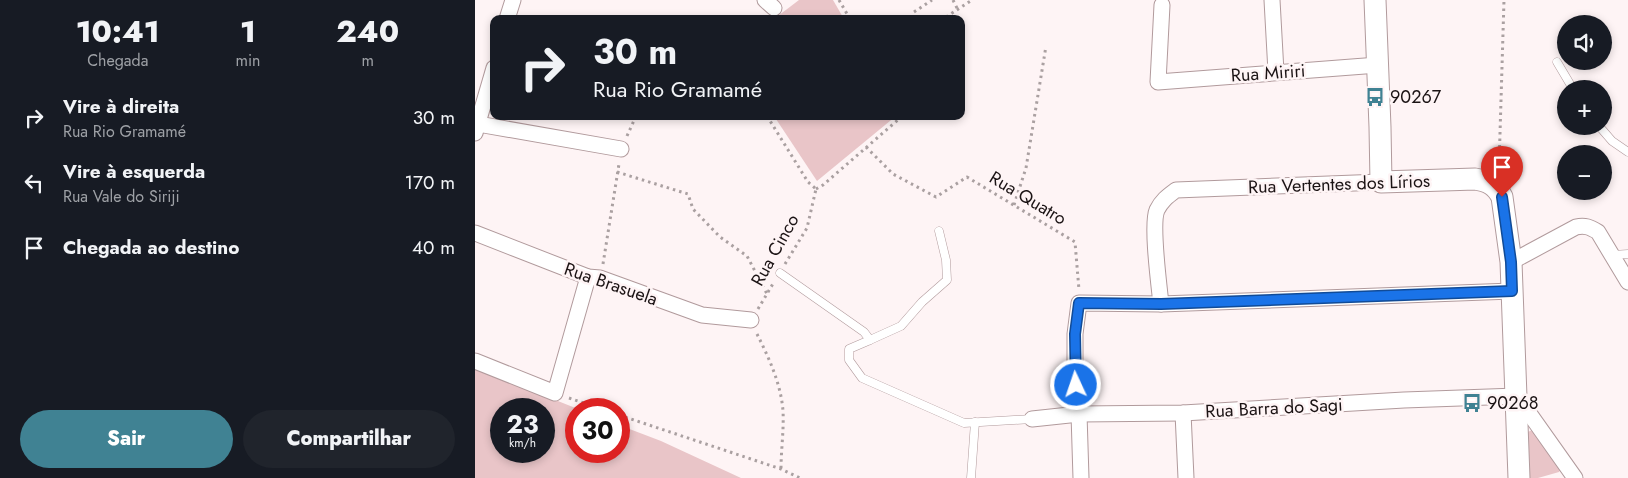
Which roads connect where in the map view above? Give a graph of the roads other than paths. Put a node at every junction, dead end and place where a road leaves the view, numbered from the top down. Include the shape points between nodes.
1 (513, 0) edge
2 (1272, 0) edge
3 (1375, 0) edge
4 (1162, 5) dead end
5 (508, 15) edge
6 (1378, 65) junction
7 (1276, 72) junction
8 (490, 82) edge
9 (477, 129) edge
10 (1606, 135) edge
11 (621, 149) road end
12 (1628, 152) edge
13 (1381, 182) junction
14 (939, 231) dead end
15 (475, 233) edge
16 (1628, 254) edge
17 (1613, 255) junction
18 (1511, 262) junction
19 (780, 273) road end
20 (594, 278) junction
21 (1628, 282) edge
22 (1512, 291) junction
23 (1161, 304) junction
24 (751, 320) road end
25 (869, 340) junction
26 (475, 362) edge
27 (1517, 396) junction
28 (1183, 413) junction
29 (1079, 414) junction
30 (1033, 419) joint
31 (975, 422) junction
32 (971, 478) edge
33 (1081, 478) edge
34 (1186, 478) edge
35 (1519, 478) edge
36 (1575, 478) edge

1 - 5 street
2 - 7 street
3 - 6 street
4 - 7 street, Rua Miriri via 1158,82
6 - 7 street, Rua Miriri
6 - 13 street
8 - 9 street
9 - 11 street
10 - 12 lane
13 - 18 street, Rua Vertentes dos Lírios via 1475,179 1490,183 1498,190 1505,206
13 - 23 street, Rua Vertentes dos Lírios via 1176,190 1156,211
14 - 25 lane via 947,280 901,326
15 - 20 street, Rua Brasuela
16 - 17 lane
17 - 18 street via 1598,232 1583,226 1575,227
17 - 21 street
18 - 22 street
19 - 25 lane via 863,332
20 - 24 street, Rua Brasuela via 702,315
20 - 26 street via 555,393
22 - 23 street
22 - 27 street
23 - 29 street via 1079,303 1075,334
25 - 31 lane via 849,349 849,360 862,378 964,423
27 - 28 street, Rua Barra do Sagi
27 - 35 street
27 - 36 street
28 - 29 street, Rua Barra do Sagi
28 - 34 street
29 - 30 street, Rua Barra do Sagi
29 - 33 street
30 - 31 lane
31 - 32 lane

